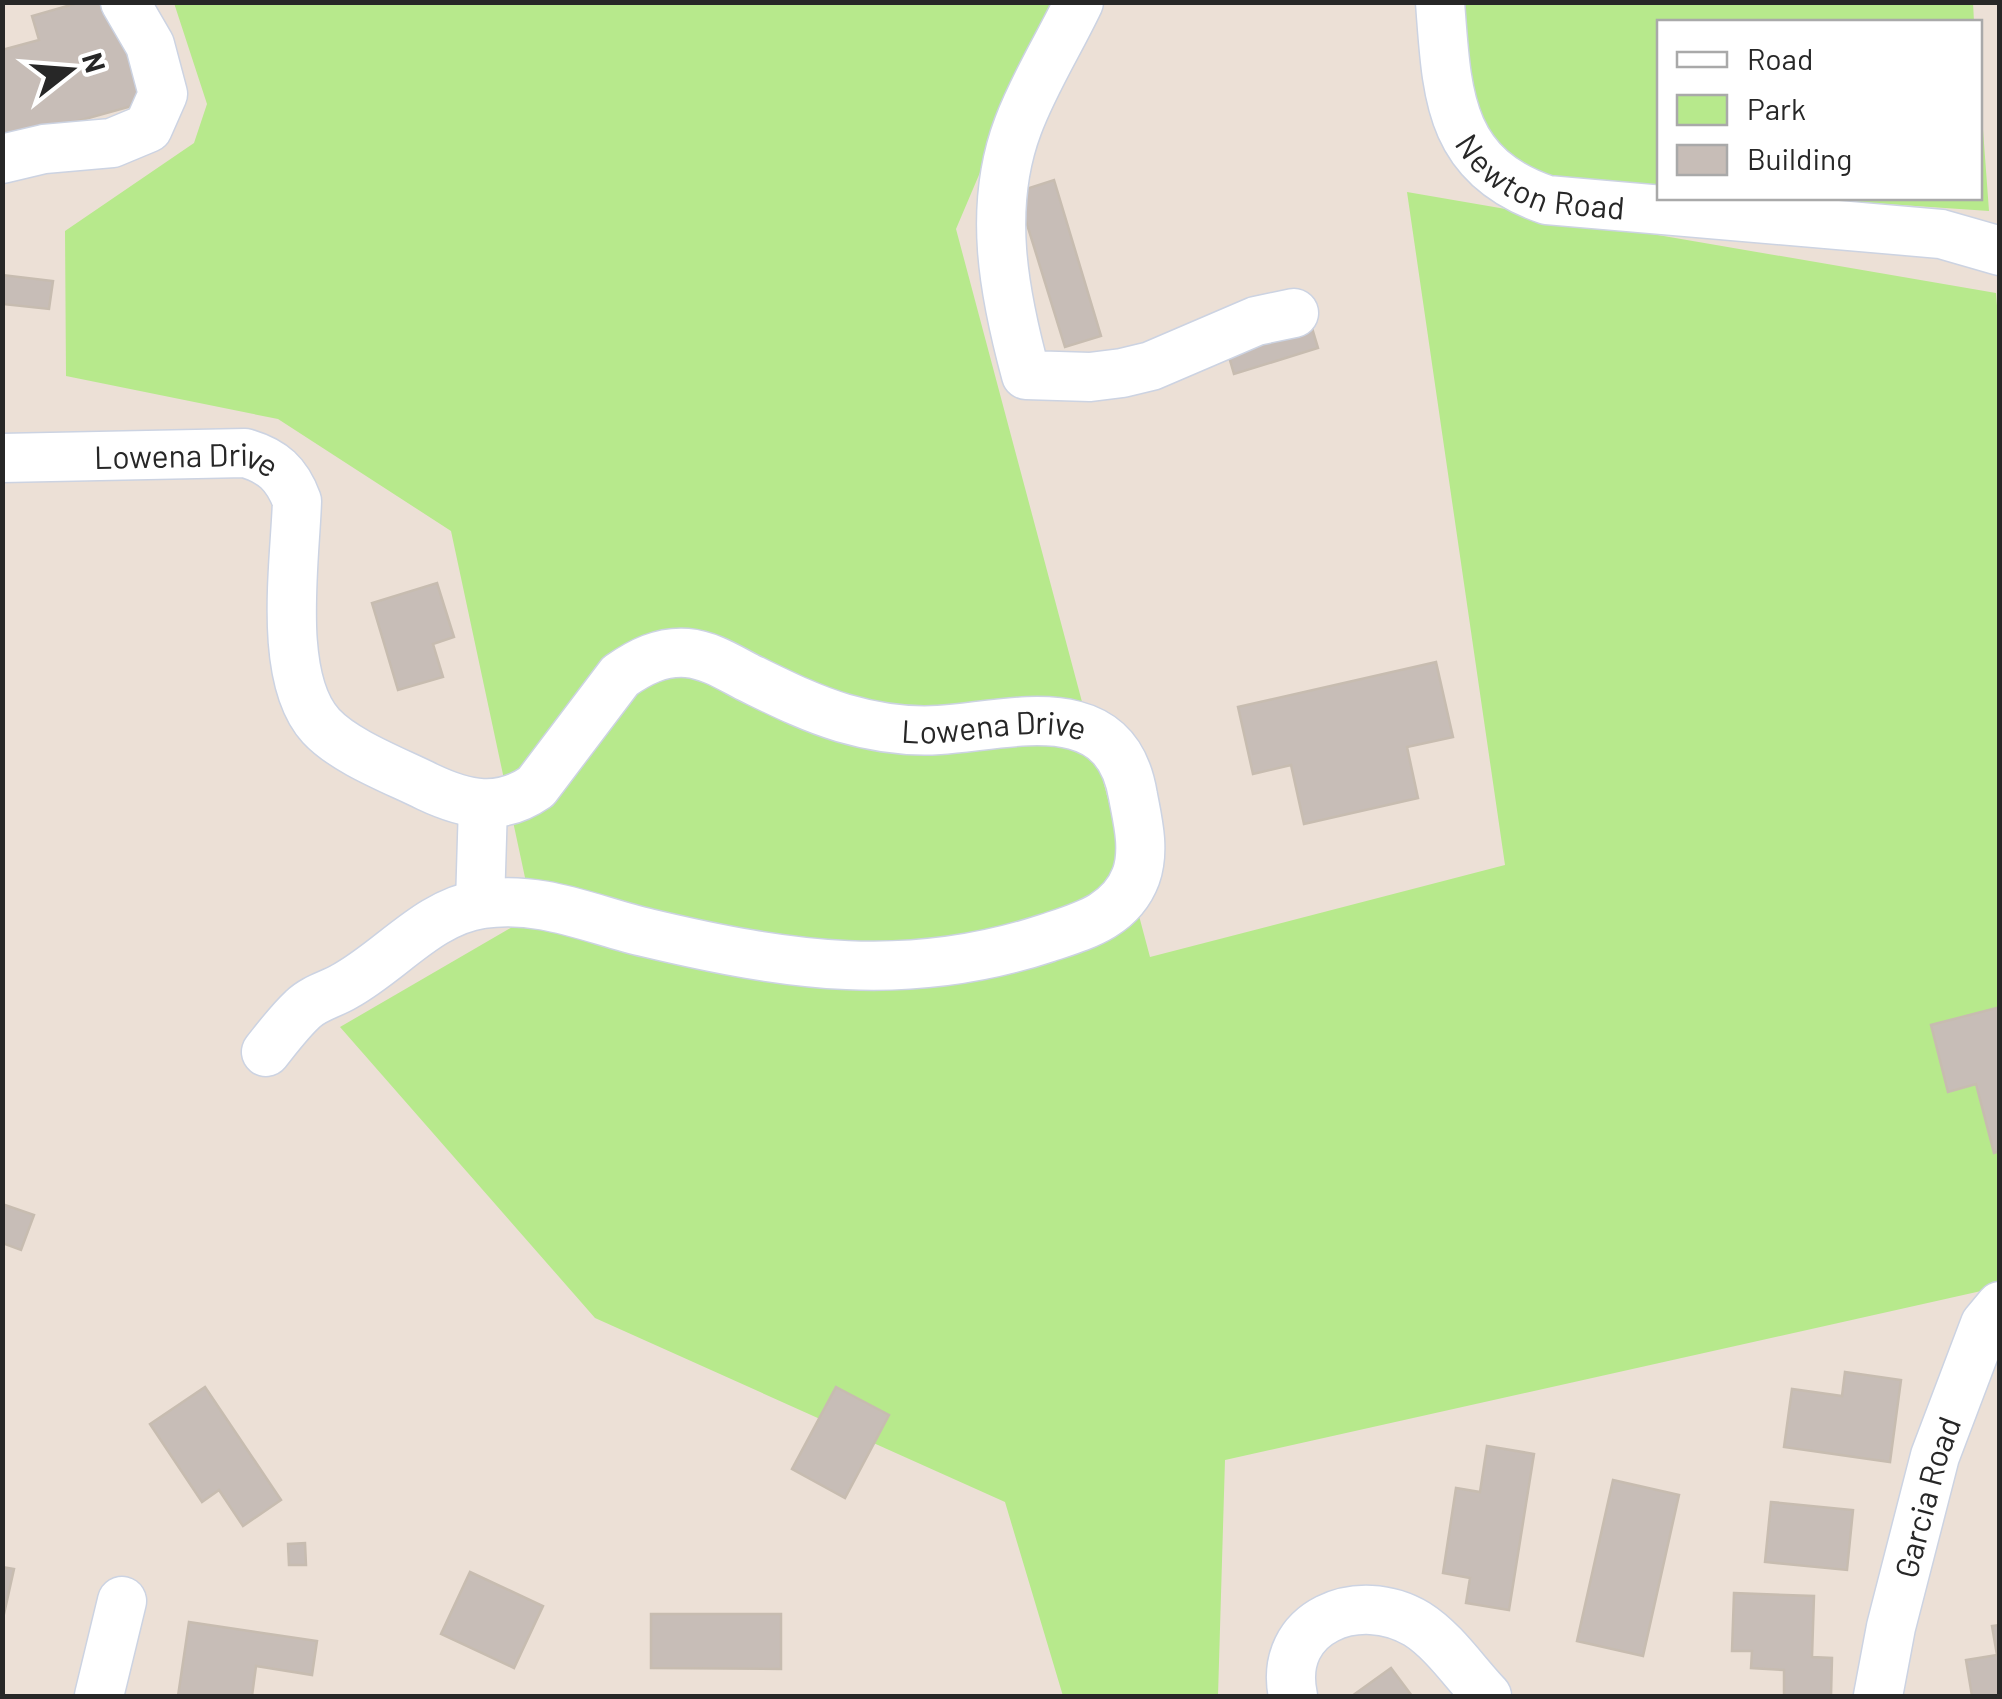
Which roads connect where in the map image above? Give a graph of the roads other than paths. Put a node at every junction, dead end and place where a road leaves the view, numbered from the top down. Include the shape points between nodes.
1 (125, 2) edge
2 (1079, 2) edge
3 (1440, 2) edge
4 (2, 159) edge
5 (2000, 251) edge
6 (1294, 313) dead end
7 (2, 458) edge
8 (482, 805) junction
9 (480, 904) junction
10 (266, 1052) dead end
11 (2000, 1306) edge
12 (122, 1600) dead end
13 (99, 1696) edge
14 (1294, 1696) edge
15 (1486, 1696) edge
16 (1878, 1696) edge

1 - 4 street via 150,45 163,94 148,128 112,143
2 - 6 street via 1016,130 1001,201 1005,286 1026,375 1122,373
3 - 5 street, Newton Road via 1446,88 1457,120 1474,150 1520,190 1547,200 1941,234
7 - 8 street, Lowena Drive via 245,453 279,468 297,501 292,650 309,708 322,728 370,759
8 - 9 street
8 - 9 street, Lowena Drive via 520,798 536,787 620,676 651,658 687,653 802,704 889,728 1078,724 1105,740 1125,765 1140,857 1124,896 1088,924 956,960 866,968 733,952 556,906
9 - 10 street, Lowena Drive via 446,913 347,986 306,1005
11 - 16 street, Garcia Road via 1985,1324 1935,1456
12 - 13 street
14 - 15 street via 1292,1659 1302,1640 1335,1614 1366,1610 1396,1614 1432,1634

